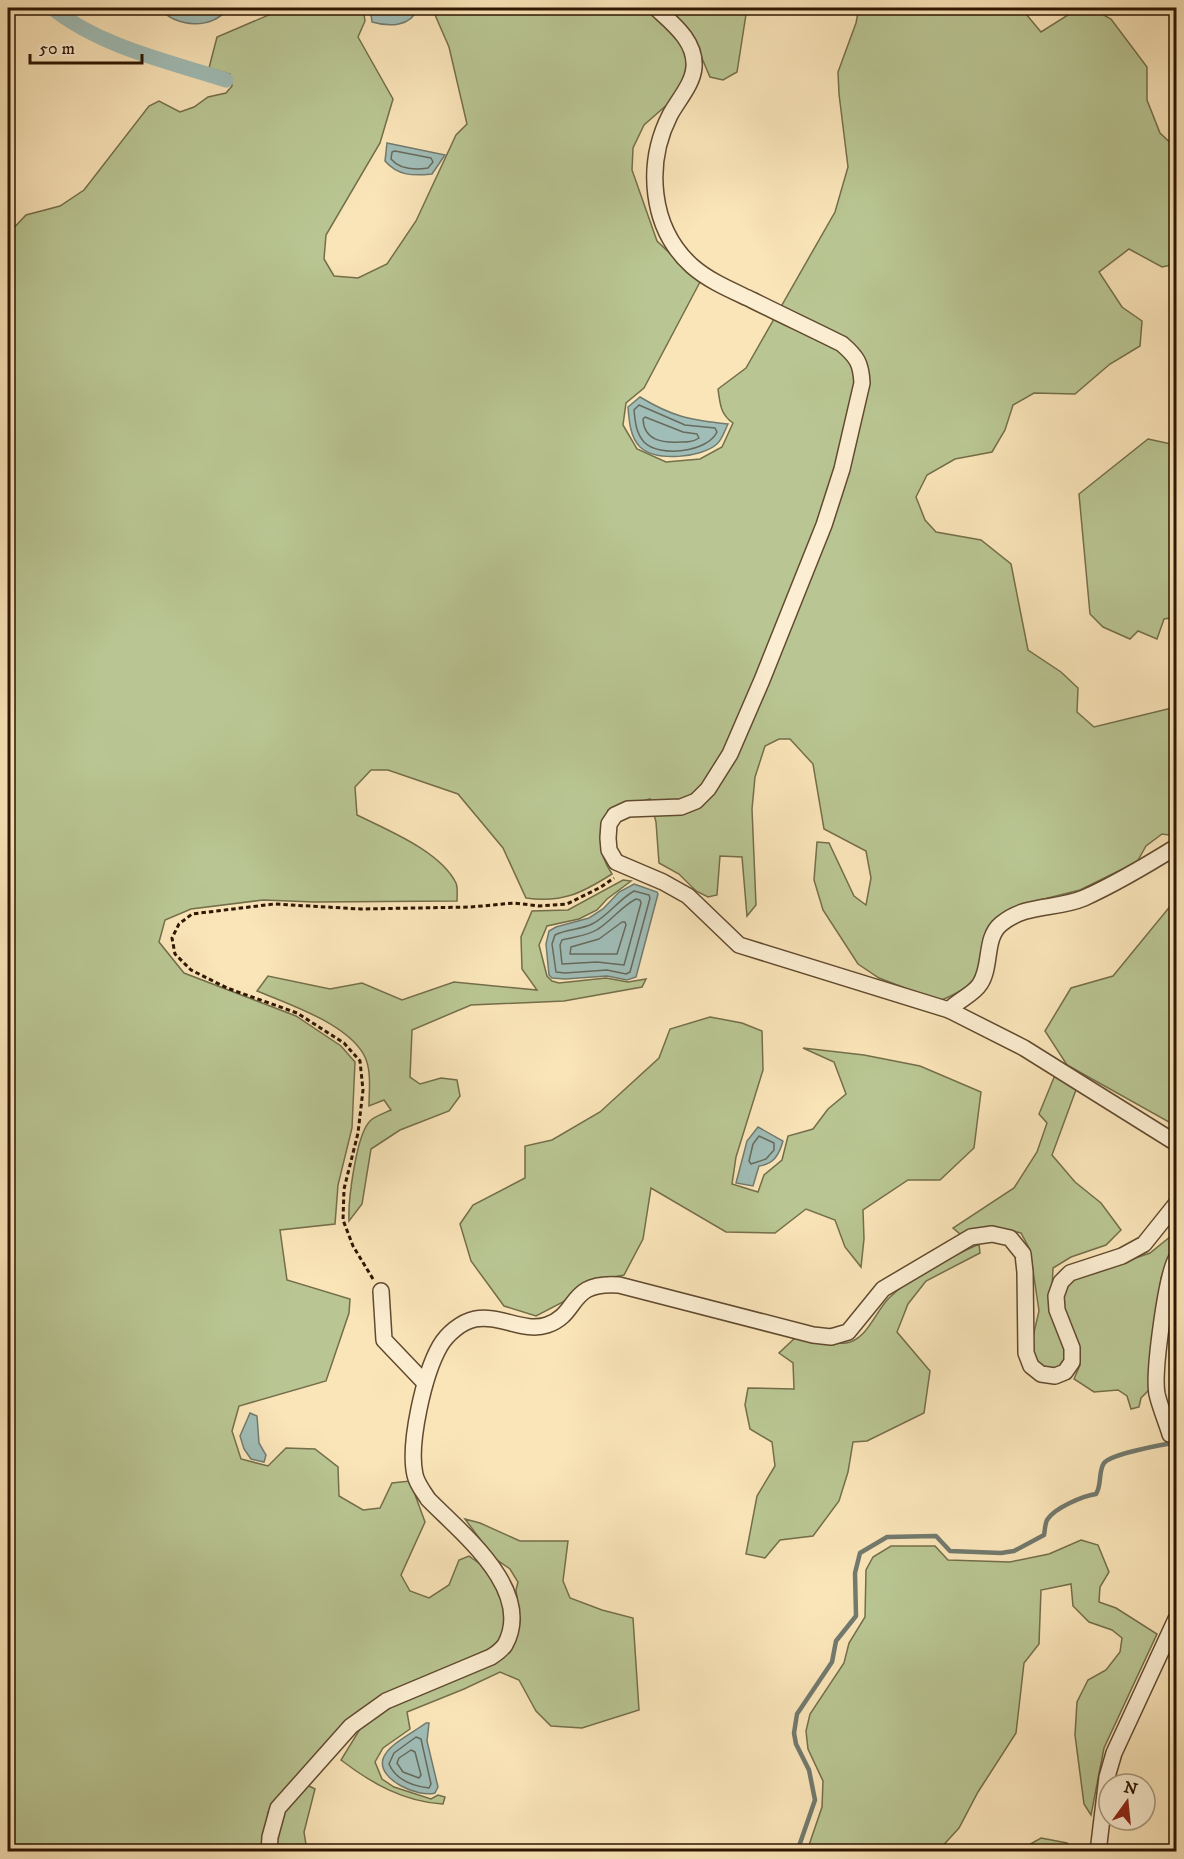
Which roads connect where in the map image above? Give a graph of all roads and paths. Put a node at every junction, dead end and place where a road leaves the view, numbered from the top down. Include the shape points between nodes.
1 (656, 8) edge
2 (1176, 847) edge
3 (628, 868) junction
4 (949, 1010) junction
5 (1176, 1143) edge
6 (1176, 1204) edge
7 (1176, 1259) edge
8 (381, 1291) joint
9 (425, 1383) junction
10 (1176, 1434) edge
11 (1176, 1619) edge
12 (269, 1851) edge
13 (1098, 1851) edge

1 - 3 street via 683,34 694,66 690,81 664,127 654,173 661,219 677,250 712,281 842,344 855,355 862,383 824,525 730,754 696,801 681,807 628,808 615,815 609,824 609,850 616,862
2 - 4 street via 1084,898 1025,910 1005,921 991,940 980,985
3 - 4 street via 688,896 739,945
3 - 8 path via 602,887 567,904 361,909 274,904 192,914 179,924 172,938 175,954 191,970 227,988 297,1013 344,1043 360,1061 363,1090 358,1133 344,1189 343,1220 353,1246
4 - 5 street via 1023,1047
6 - 9 street via 1144,1244 1122,1256 1070,1273 1060,1282 1057,1310 1072,1348 1072,1362 1065,1372 1055,1376 1041,1374 1031,1366 1026,1353 1023,1254 1010,1238 992,1234 971,1237 883,1289 848,1332 831,1337 606,1284 586,1289 561,1317 548,1325 532,1328 477,1318 457,1327 440,1346
7 - 10 street via 1165,1301 1157,1392 1170,1434
8 - 9 street via 384,1340
9 - 12 street via 412,1453 415,1476 428,1499 493,1567 511,1604 511,1627 504,1646 491,1657 386,1701 351,1726 278,1808
11 - 13 street via 1114,1753 1107,1777

